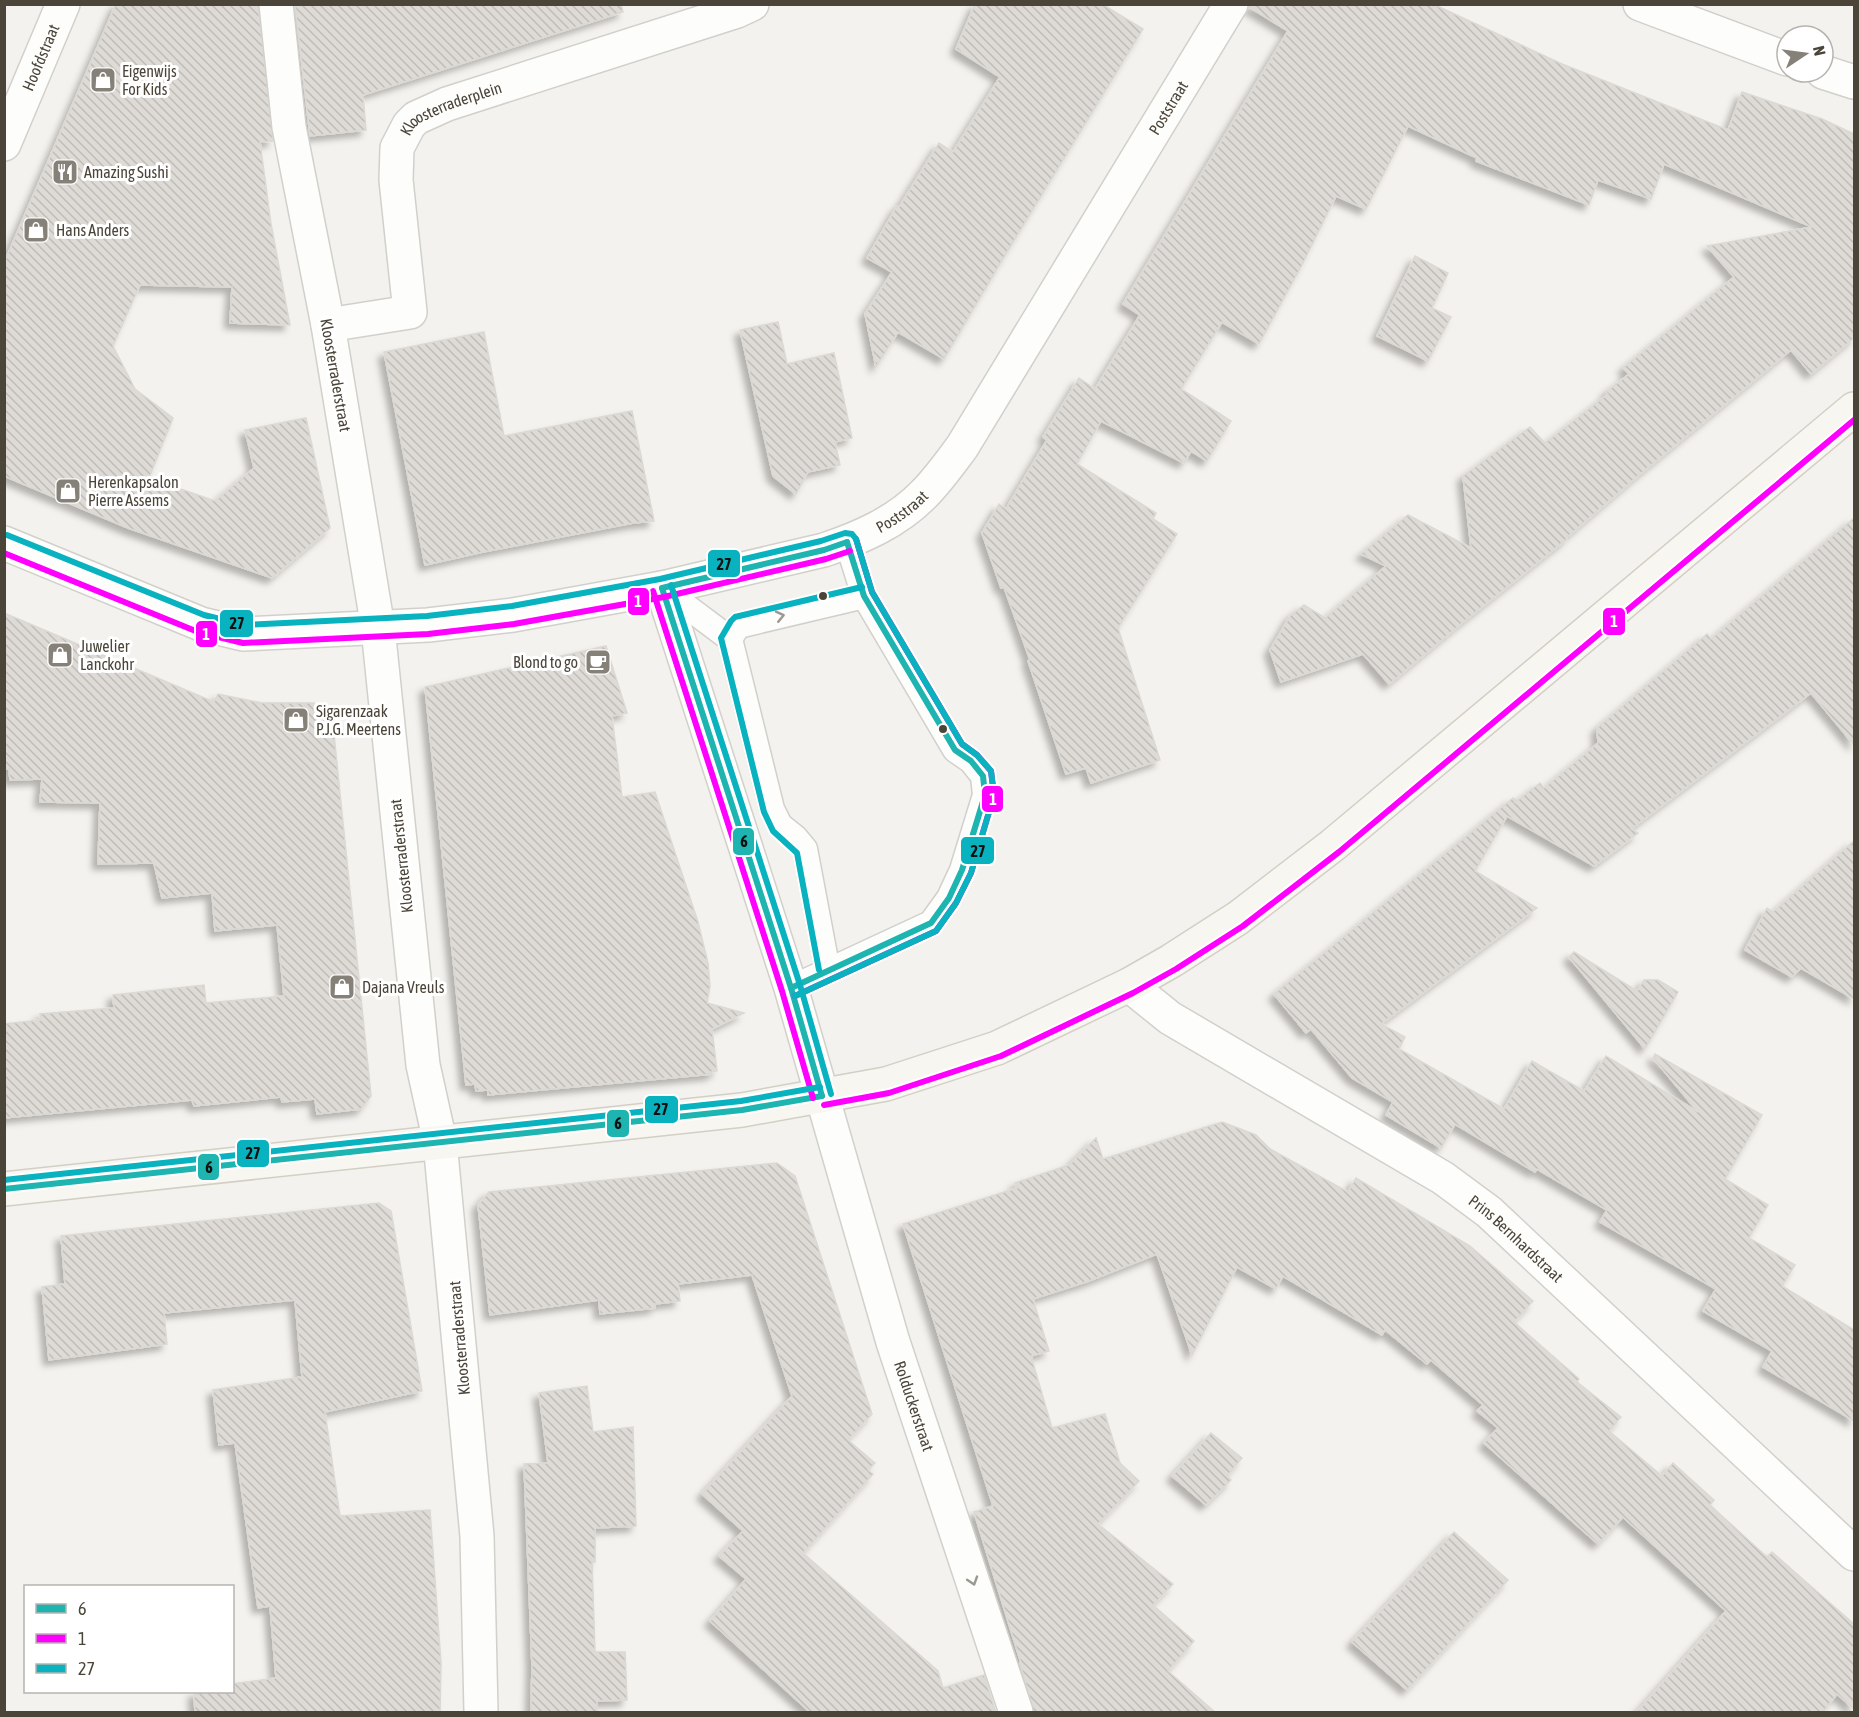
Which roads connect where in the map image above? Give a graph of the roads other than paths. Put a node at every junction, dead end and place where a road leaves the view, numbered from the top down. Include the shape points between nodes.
1 (63, 4) edge
2 (276, 4) edge
3 (752, 4) edge
4 (1231, 4) edge
5 (1640, 4) edge
6 (1775, 55) edge
7 (1835, 76) edge
8 (1854, 82) edge
9 (4, 144) edge
10 (328, 325) junction
11 (1854, 409) edge
12 (847, 542) junction
13 (4, 543) edge
14 (662, 588) junction
15 (864, 596) junction
16 (378, 628) junction
17 (730, 639) junction
18 (828, 971) junction
19 (1129, 985) junction
20 (791, 988) junction
21 (822, 1096) junction
22 (440, 1142) junction
23 (4, 1189) edge
24 (1854, 1554) edge
25 (481, 1713) edge
26 (1016, 1713) edge

1 - 9 street, Hoofdstraat
2 - 10 street, Kloosterraderstraat via 289,127
3 - 10 street, Kloosterraderplein via 447,104 417,118 397,148 396,180 410,312
4 - 12 street, Poststraat via 962,447 914,504 882,526
5 - 6 street
7 - 8 street
10 - 16 street, Kloosterraderstraat
11 - 19 main road via 1333,845 1238,918
12 - 14 street, Poststraat
12 - 15 lane
13 - 16 street, Poststraat via 222,630 243,634
14 - 16 street, Poststraat via 513,615
14 - 17 lane
14 - 20 street, Rolduckerstraat
17 -> 15 lane via 738,626
15 - 18 lane via 955,750 983,776 985,795 962,870 931,923
16 - 22 street, Kloosterraderstraat via 423,1065
17 - 18 lane via 772,809 780,825 805,849
18 - 20 lane
19 - 21 main road via 997,1048 886,1084
19 - 24 street, Prins Bernhardstraat via 1170,1018 1443,1178 1489,1212
20 - 21 street, Rolduckerstraat
21 - 22 main road via 742,1110
21 -> 26 street, Rolduckerstraat via 893,1342
22 - 23 main road
22 - 25 street, Kloosterraderstraat via 477,1536

